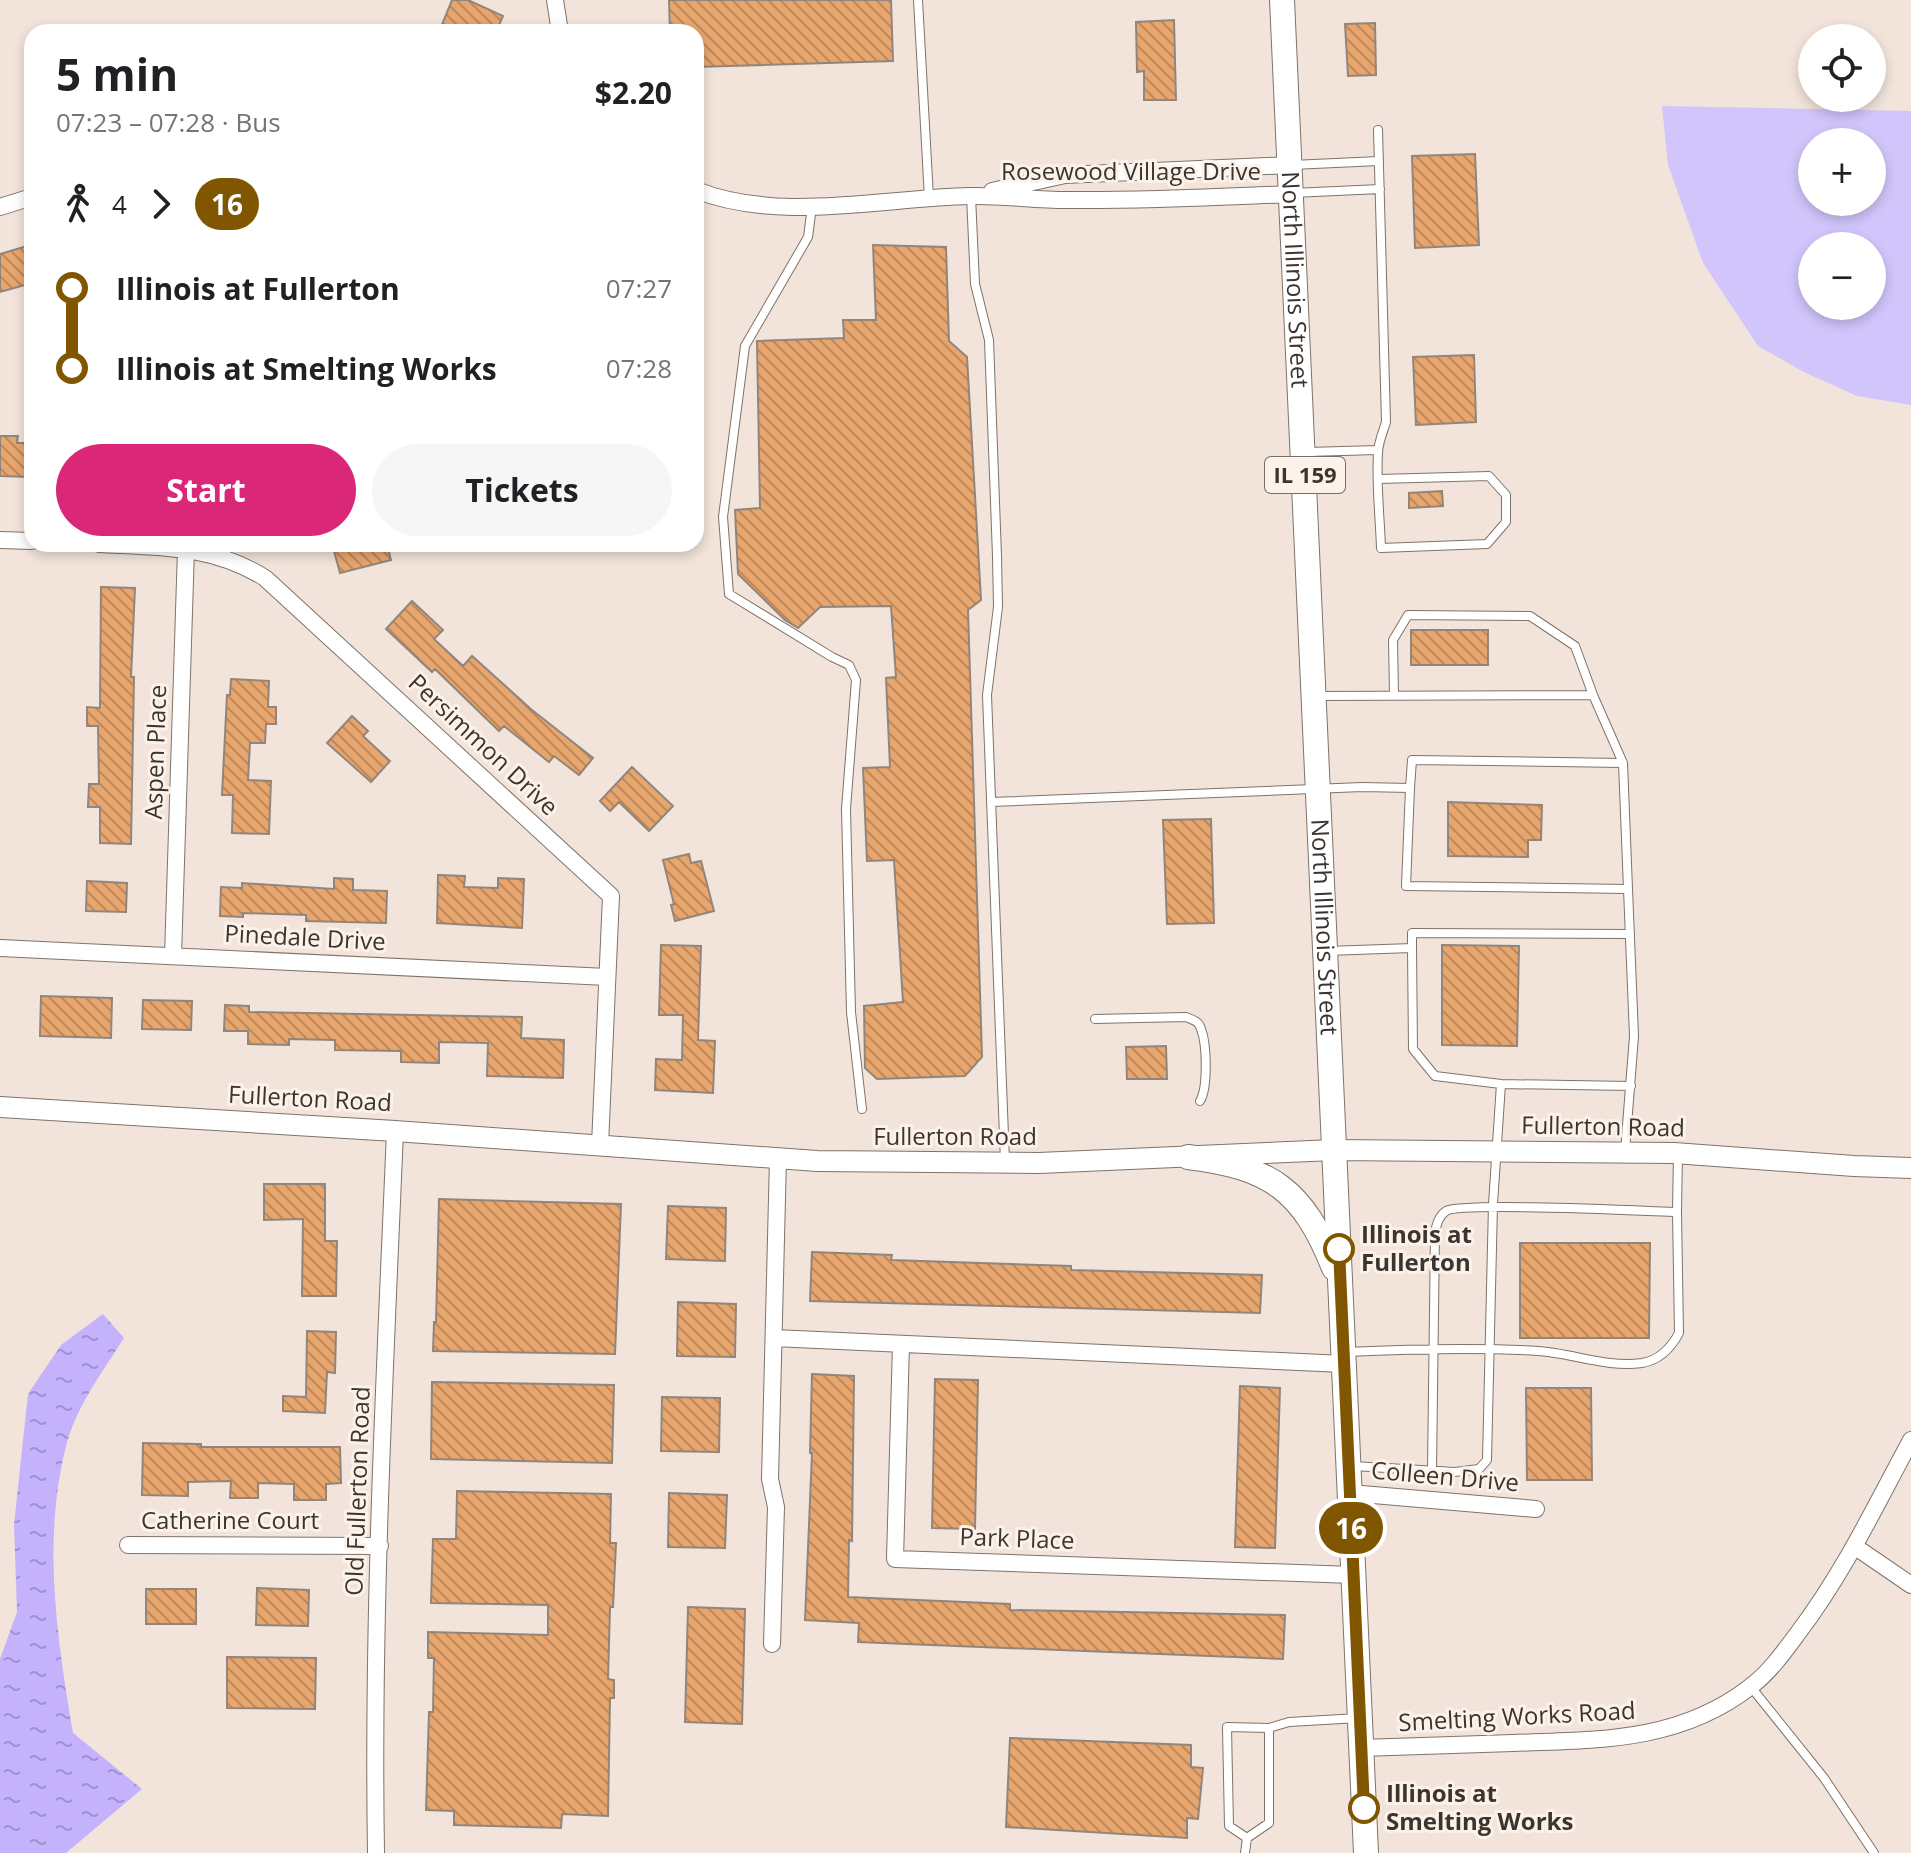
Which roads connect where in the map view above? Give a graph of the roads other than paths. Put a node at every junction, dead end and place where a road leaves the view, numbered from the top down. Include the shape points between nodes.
1 (555, 0) edge
2 (918, 0) edge
3 (1282, 0) edge
4 (559, 24) edge
5 (1378, 130) dead end
6 (1379, 161) junction
7 (1291, 165) junction
8 (1380, 189) junction
9 (704, 193) edge
10 (1292, 194) junction
11 (971, 196) junction
12 (929, 198) junction
13 (24, 200) edge
14 (812, 205) junction
15 (0, 207) edge
16 (1378, 450) junction
17 (1304, 452) junction
18 (1379, 479) junction
19 (0, 540) edge
20 (24, 541) edge
21 (186, 552) edge
22 (202, 552) edge
23 (1394, 695) junction
24 (1593, 695) junction
25 (1315, 696) junction
26 (1623, 763) junction
27 (1410, 788) junction
28 (1319, 789) junction
29 (991, 802) junction
30 (1628, 889) junction
31 (1630, 934) junction
32 (0, 948) edge
33 (1412, 948) junction
34 (1326, 951) junction
35 (173, 956) junction
36 (607, 977) junction
37 (1095, 1019) dead end
38 (1501, 1084) junction
39 (1631, 1086) junction
40 (1200, 1101) dead end
41 (0, 1107) edge
42 (862, 1109) dead end
43 (395, 1131) junction
44 (600, 1145) junction
45 (1334, 1150) junction
46 (1496, 1151) junction
47 (1624, 1153) junction
48 (1678, 1153) junction
49 (1188, 1157) junction
50 (778, 1158) junction
51 (1005, 1163) junction
52 (1911, 1168) edge
53 (1493, 1208) junction
54 (1677, 1212) junction
55 (1341, 1286) junction
56 (774, 1338) junction
57 (901, 1344) junction
58 (1433, 1348) junction
59 (1488, 1350) junction
60 (1344, 1358) junction
61 (1909, 1447) edge
62 (1349, 1466) junction
63 (1432, 1471) junction
64 (1350, 1493) junction
65 (1536, 1509) dead end
66 (128, 1545) dead end
67 (380, 1546) junction
68 (1854, 1546) junction
69 (1353, 1575) junction
70 (1911, 1585) edge
71 (772, 1644) dead end
72 (1751, 1687) junction
73 (1360, 1718) junction
74 (1269, 1728) junction
75 (1361, 1748) junction
76 (1247, 1838) junction
77 (376, 1853) edge
78 (1245, 1853) edge
79 (1366, 1853) edge
80 (1874, 1853) edge

1 - 4 street
2 - 12 lane
3 - 7 main road, North Illinois Street / IL 159
5 - 6 lane
6 - 7 lane
6 - 8 lane
7 - 10 main road, North Illinois Street / IL 159
7 - 11 street, Rosewood Village Drive via 1065,175
8 - 10 lane
8 - 16 lane via 1386,422
9 - 14 street, Rosewood Village Drive via 753,204
10 - 11 street, Rosewood Village Drive via 1065,200
10 - 17 main road, North Illinois Street / IL 159
11 - 12 street, Rosewood Village Drive
11 - 29 lane via 975,284 989,340 997,569 998,607 987,695
12 - 14 street, Rosewood Village Drive
13 - 15 street
14 - 42 lane via 808,237 745,346 723,517 729,594 849,665 856,680 846,809 851,1012
16 - 17 lane
16 - 18 lane
17 - 25 main road, North Illinois Street / IL 159
18 - 18 lane via 1489,476 1506,495 1506,522 1487,544 1381,548
19 - 20 street
21 - 35 street, Aspen Place
22 - 36 street, Persimmon Drive via 244,565 265,578 611,896
23 - 24 lane
23 - 24 lane via 1393,640 1408,615 1461,613 1530,616 1575,646
23 - 25 lane
24 - 26 lane
25 - 28 main road, North Illinois Street / IL 159
26 - 27 lane via 1412,760
26 - 30 lane
27 - 28 lane
27 - 30 lane via 1406,886
28 - 29 lane
28 - 34 main road, North Illinois Street / IL 159
29 - 51 lane
30 - 31 lane
31 - 33 lane via 1412,933
31 - 39 lane
32 - 35 street, Pinedale Drive
33 - 34 lane
33 - 38 lane via 1413,1049 1435,1076
34 - 45 main road, North Illinois Street / IL 159
35 - 36 street, Pinedale Drive
36 - 44 street, Persimmon Drive
37 - 40 lane via 1197,1021 1204,1044
38 - 39 lane
38 - 46 lane
39 - 47 lane
41 - 43 street, Fullerton Road
43 - 44 street, Fullerton Road
43 - 67 street, Old Fullerton Road
44 - 50 street, Fullerton Road
45 - 46 street, Fullerton Road
45 - 49 street, Fullerton Road
45 - 55 main road, North Illinois Street / IL 159
46 - 47 street, Fullerton Road
46 - 53 lane
47 - 48 street, Fullerton Road
48 - 52 street, Fullerton Road
48 - 54 lane
49 - 51 street, Fullerton Road
49 - 55 main road via 1254,1171 1284,1188 1323,1240
50 - 51 street, Fullerton Road
50 - 56 street
53 - 54 lane
53 - 58 lane via 1455,1208 1437,1220
53 - 59 lane
54 - 59 lane via 1679,1333 1670,1350 1646,1362 1629,1363
55 - 60 main road, North Illinois Street / IL 159
56 - 57 street
56 - 71 street
57 - 60 street
57 - 69 street, Park Place via 895,1559
58 - 59 lane
58 - 60 lane
58 - 63 lane
59 - 63 lane via 1487,1460 1479,1469
60 - 62 main road, North Illinois Street / IL 159
61 - 68 street, Smelting Works Road
62 - 63 lane
62 - 64 main road, North Illinois Street / IL 159
64 - 65 street, Colleen Drive
64 - 69 main road, North Illinois Street / IL 159
66 - 67 street, Catherine Court
67 - 77 street, Old Fullerton Road
68 - 70 street
68 - 72 street, Smelting Works Road via 1817,1609
69 - 73 main road, North Illinois Street / IL 159
72 - 75 street, Smelting Works Road via 1709,1714 1657,1733 1598,1740
72 - 80 lane via 1824,1778
73 - 74 lane
73 - 75 main road, North Illinois Street / IL 159
74 - 76 lane via 1269,1823
74 - 76 lane via 1227,1727 1229,1826
75 - 79 main road, North Illinois Street / IL 159
76 - 78 lane

